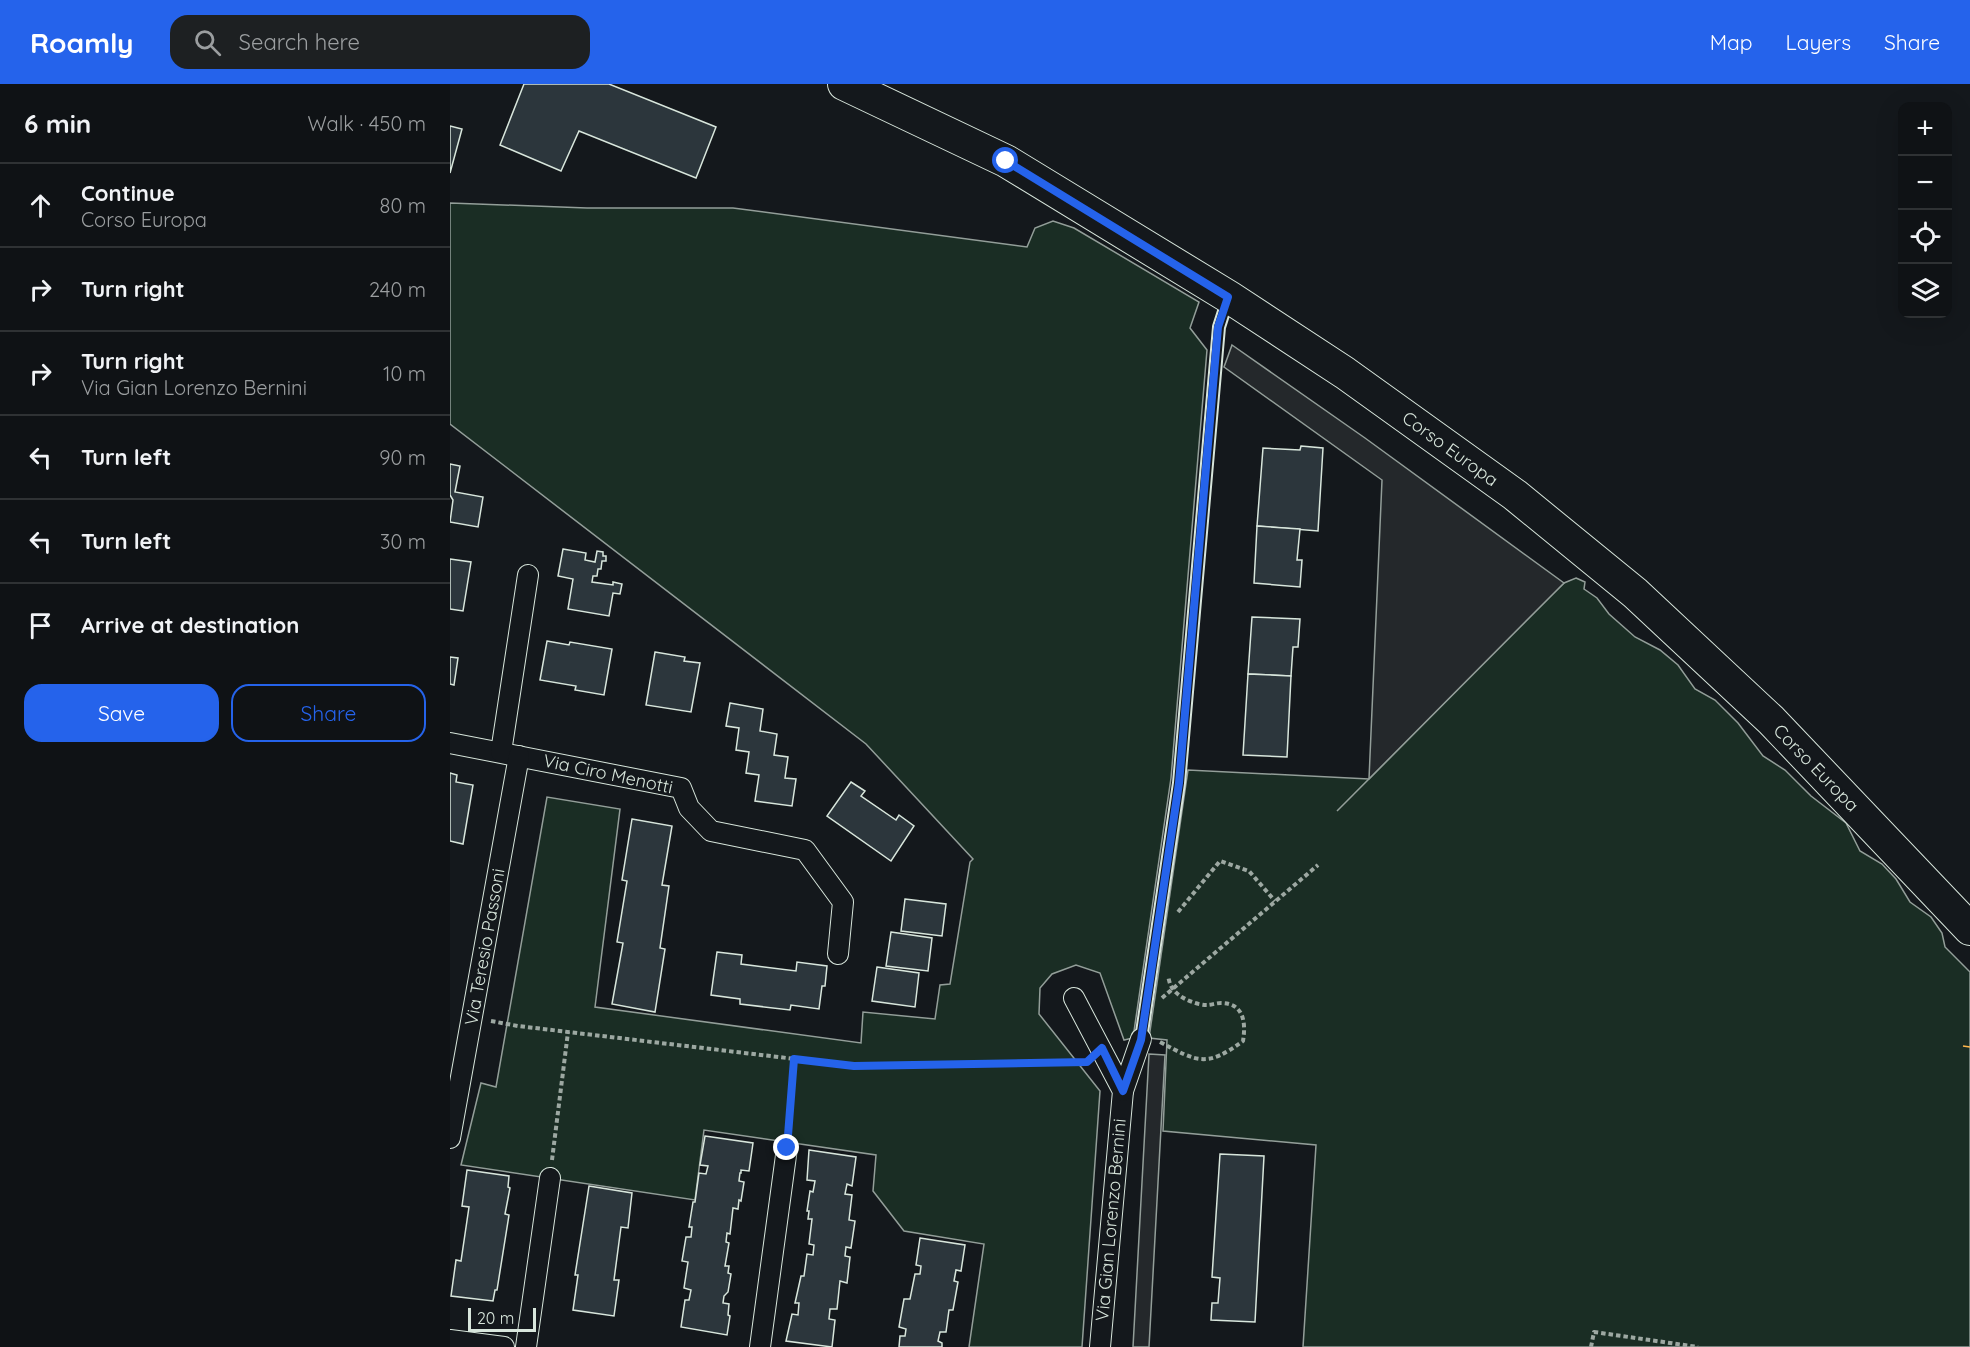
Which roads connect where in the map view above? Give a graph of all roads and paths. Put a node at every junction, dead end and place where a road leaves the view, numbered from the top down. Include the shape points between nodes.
1 (844, 84) edge
2 (1228, 297) junction
3 (528, 575) dead end
4 (450, 743) edge
5 (510, 754) junction
6 (1318, 865) dead end
7 (1275, 901) junction
8 (1174, 919) dead end
9 (1970, 929) edge
10 (838, 954) dead end
11 (1167, 974) dead end
12 (1173, 990) junction
13 (1074, 998) dead end
14 (1146, 1012) junction
15 (472, 1017) junction
16 (568, 1032) junction
17 (1141, 1040) junction
18 (1102, 1048) junction
19 (794, 1059) junction
20 (1123, 1091) junction
21 (450, 1138) edge
22 (787, 1148) joint
23 (550, 1178) joint
24 (450, 1340) edge
25 (504, 1347) edge
26 (526, 1347) edge
27 (760, 1347) edge
28 (1100, 1347) edge
29 (1591, 1347) edge
30 (1698, 1347) edge

1 - 2 main road, Corso Europa via 1006,161
2 - 9 main road, Corso Europa via 1345,373 1515,495 1635,593 1771,720
2 - 14 lane via 1218,327 1179,783
3 - 5 street, Via Teresio Passoni
4 - 5 street, Via Ciro Menotti
5 - 10 street, Via Ciro Menotti via 681,788 689,808 711,831 805,850 843,902
5 - 15 street, Via Teresio Passoni
6 - 7 path
7 - 8 path via 1249,871 1220,861
7 - 12 path
11 - 12 path
12 - 14 path
12 - 17 path via 1192,1002 1234,1007 1246,1025 1243,1041 1225,1054 1204,1060 1191,1058 1160,1041
13 - 18 street
14 - 17 lane
15 - 16 path
15 - 21 street, Via Teresio Passoni
16 - 19 path
16 - 23 path
17 - 20 street, Via Gian Lorenzo Bernini
18 - 19 path via 1087,1062 854,1066
18 - 20 street
19 - 22 path
20 - 28 street, Via Gian Lorenzo Bernini
22 - 27 street
23 - 26 street
24 - 25 street
29 - 30 path via 1594,1332

